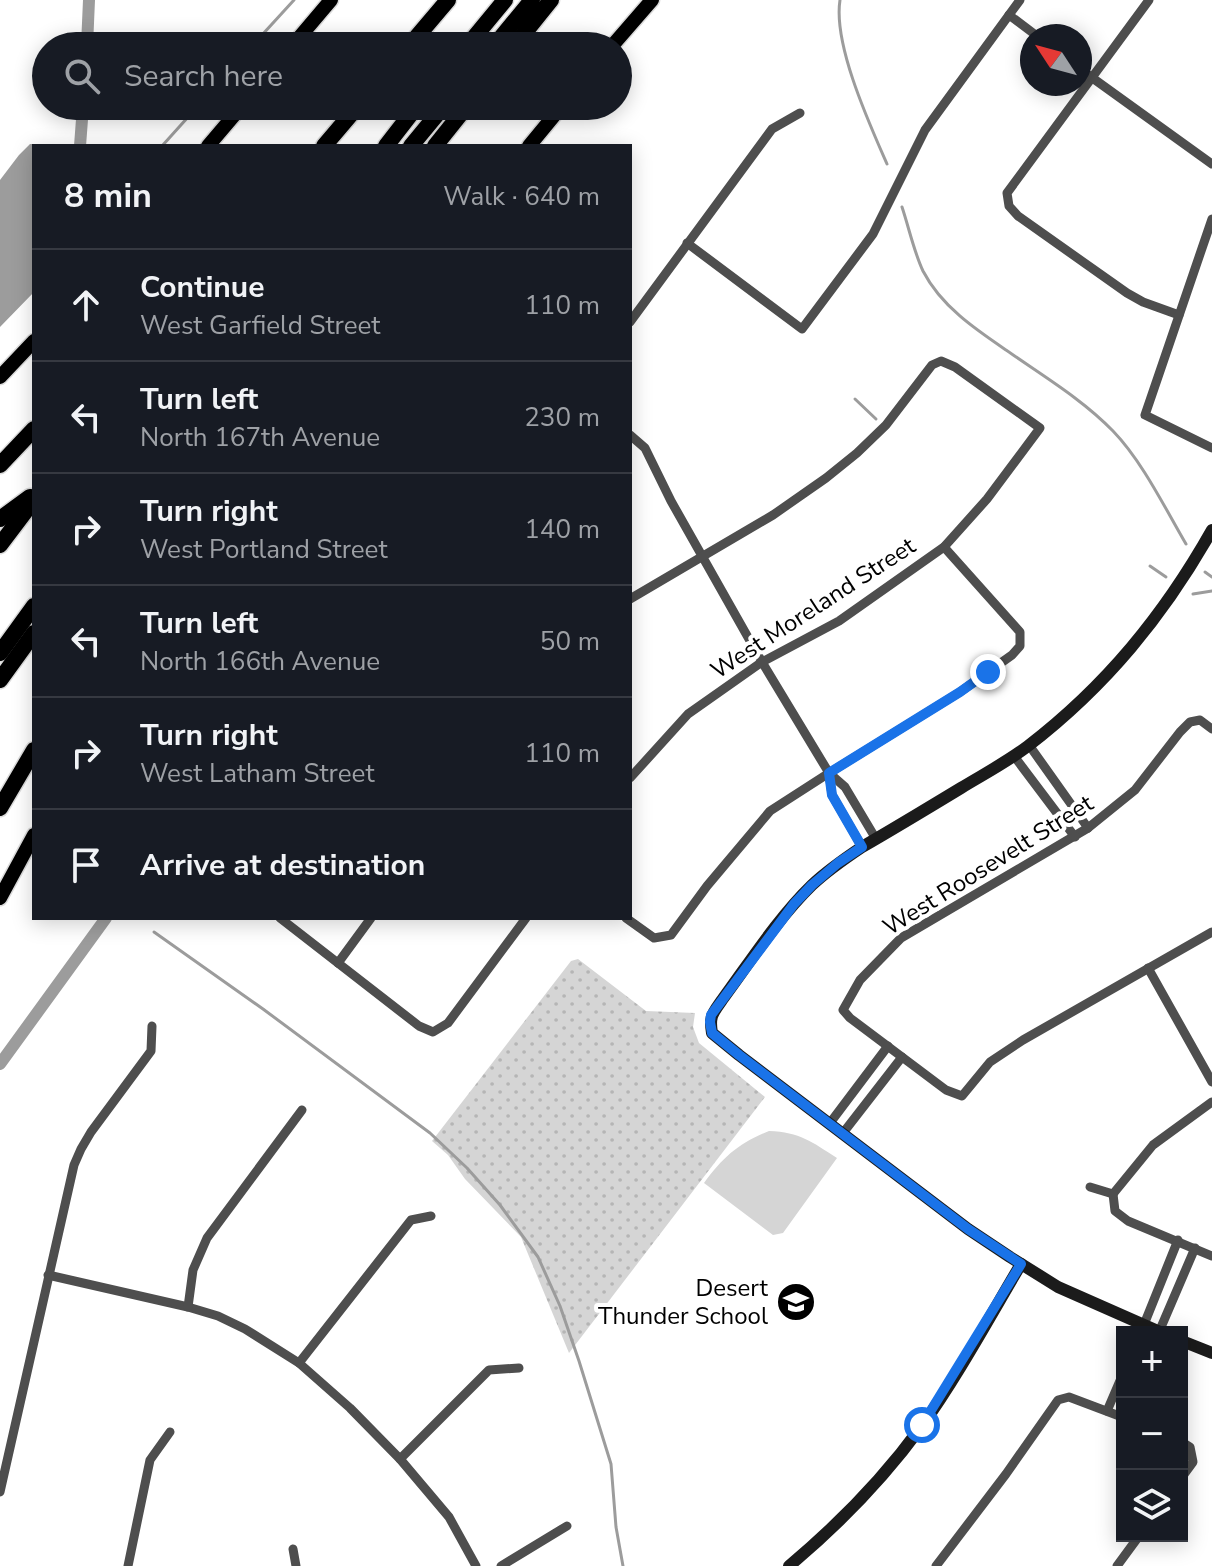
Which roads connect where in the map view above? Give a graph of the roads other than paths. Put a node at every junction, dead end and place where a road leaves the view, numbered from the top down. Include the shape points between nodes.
1 (331, 0) edge
2 (448, 0) edge
3 (505, 0) edge
4 (532, 0) edge
5 (551, 0) edge
6 (652, 0) edge
7 (1020, 0) edge
8 (1149, 0) edge
9 (1009, 15) junction
10 (1021, 24) edge
11 (304, 32) edge
12 (421, 32) edge
13 (479, 32) edge
14 (506, 32) edge
15 (525, 32) edge
16 (624, 32) edge
17 (1092, 78) joint
18 (1079, 96) edge
19 (800, 113) dead end
20 (230, 120) edge
21 (345, 120) edge
22 (406, 120) edge
23 (432, 120) edge
24 (456, 120) edge
25 (550, 120) edge
26 (210, 144) edge
27 (324, 144) edge
28 (388, 144) edge
29 (413, 144) edge
30 (437, 144) edge
31 (531, 144) edge
32 (1212, 164) edge
33 (1212, 219) edge
34 (687, 243) junction
35 (1179, 315) junction
36 (632, 319) edge
37 (32, 343) edge
38 (0, 377) edge
39 (32, 431) edge
40 (632, 437) edge
41 (1212, 448) edge
42 (0, 465) edge
43 (32, 495) edge
44 (32, 503) edge
45 (0, 519) edge
46 (1212, 530) edge
47 (0, 545) edge
48 (944, 547) junction
49 (702, 557) junction
50 (632, 598) edge
51 (32, 609) edge
52 (32, 636) edge
53 (0, 653) edge
54 (762, 662) junction
55 (0, 680) edge
56 (1212, 729) edge
57 (1029, 745) junction
58 (32, 753) edge
59 (1014, 756) junction
60 (829, 773) junction
61 (632, 776) edge
62 (0, 808) edge
63 (1088, 828) junction
64 (1075, 837) junction
65 (32, 839) edge
66 (876, 839) junction
67 (862, 847) junction
68 (0, 898) edge
69 (283, 920) edge
70 (370, 920) edge
71 (525, 920) edge
72 (629, 920) edge
73 (1212, 932) edge
74 (338, 963) junction
75 (1148, 968) junction
76 (152, 1026) dead end
77 (888, 1046) junction
78 (902, 1057) junction
79 (1212, 1082) edge
80 (1212, 1102) edge
81 (302, 1110) dead end
82 (830, 1123) junction
83 (843, 1133) junction
84 (1090, 1187) dead end
85 (1113, 1194) junction
86 (431, 1216) dead end
87 (1178, 1240) junction
88 (1195, 1248) junction
89 (1212, 1256) edge
90 (1021, 1264) junction
91 (48, 1275) junction
92 (188, 1307) junction
93 (1136, 1326) edge
94 (1143, 1326) edge
95 (1162, 1326) edge
96 (1188, 1343) edge
97 (1212, 1353) edge
98 (299, 1363) junction
99 (519, 1368) dead end
100 (1116, 1390) edge
101 (1107, 1411) junction
102 (1116, 1415) edge
103 (170, 1432) dead end
104 (1188, 1450) edge
105 (400, 1459) junction
106 (1188, 1469) edge
107 (0, 1492) edge
108 (567, 1526) dead end
109 (1135, 1542) edge
110 (293, 1549) dead end
111 (128, 1566) edge
112 (296, 1566) edge
113 (476, 1566) edge
114 (501, 1566) edge
115 (789, 1566) edge
116 (936, 1566) edge
117 (1117, 1566) edge

1 - 11 main road
2 - 12 highway
3 - 13 highway
4 - 14 highway
5 - 15 highway
6 - 16 main road
7 - 9 street
8 - 17 street
9 - 10 street
9 - 34 street via 925,130 873,234 802,329
17 - 32 street
18 - 35 street via 1007,193 1009,206 1111,283
19 - 34 street via 772,129
20 - 26 main road
21 - 27 highway
22 - 28 highway
23 - 29 highway
24 - 30 highway
25 - 31 main road
33 - 35 street
34 - 36 street
35 - 41 street via 1145,415
37 - 38 main road
39 - 42 highway
40 - 49 street via 645,448
43 - 45 highway
44 - 47 highway
46 - 57 street via 1142,636 1080,702
48 - 49 street, West Moreland Street via 1040,428 941,361 857,453 793,501
48 - 54 street, West Moreland Street via 839,621
48 - 60 street via 1020,632 1020,646 960,692
49 - 50 street
49 - 54 street
51 - 53 highway
52 - 55 highway
54 - 60 street
54 - 61 street, West Moreland Street via 688,714
56 - 63 street, West Roosevelt Street via 1200,720 1190,722 1135,790
57 - 59 street
57 - 63 street
58 - 62 highway
59 - 64 street
59 - 66 street
60 - 66 street via 845,787
60 - 67 street via 832,795
60 - 72 street via 770,811 671,935 654,938
63 - 64 street, West Roosevelt Street
64 - 77 street, West Roosevelt Street via 901,938 860,980 843,1010
65 - 68 main road
66 - 67 street
67 - 82 street via 794,904 710,1022 712,1033
69 - 74 street
70 - 74 street
71 - 74 street via 448,1023 433,1032
73 - 75 street
75 - 78 street via 990,1062 962,1096
75 - 79 street
76 - 91 street via 151,1051 74,1165
77 - 78 street
77 - 82 street
78 - 83 street
80 - 85 street via 1153,1145
81 - 92 street via 207,1238 193,1270
82 - 83 street
83 - 90 street
84 - 85 street
85 - 87 street via 1115,1211 1128,1221
86 - 98 street via 411,1220
87 - 88 street
87 - 94 street
88 - 89 street
88 - 95 street
90 - 93 street
90 - 115 street via 906,1447 858,1503
91 - 92 street
91 - 107 street
92 - 98 street via 245,1329
96 - 97 street
98 - 105 street
99 - 105 street via 489,1370
100 - 101 street
101 - 102 street
101 - 116 street via 1069,1397 1058,1400
103 - 111 street via 150,1460
104 - 106 street via 1193,1462
105 - 113 street via 449,1517
108 - 114 street
109 - 117 street
110 - 112 street

